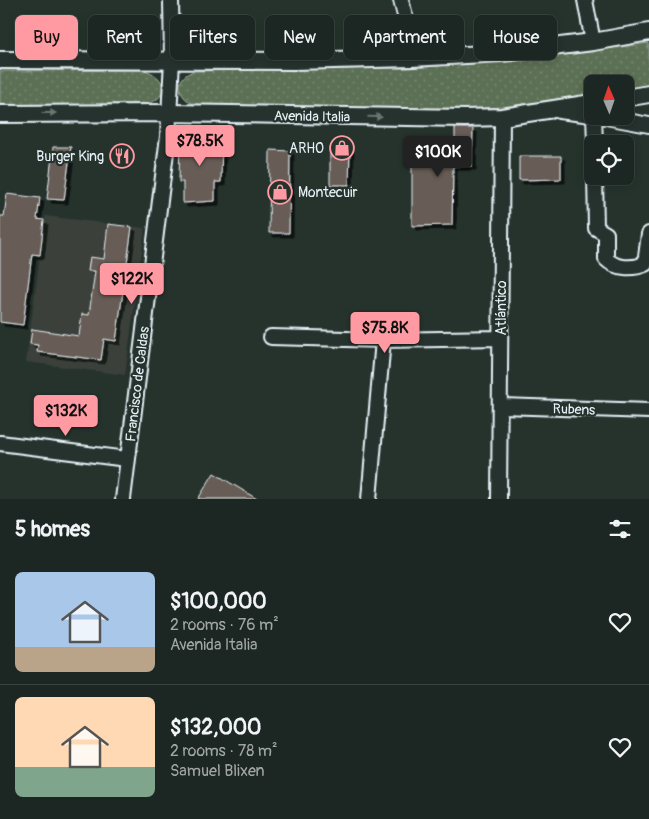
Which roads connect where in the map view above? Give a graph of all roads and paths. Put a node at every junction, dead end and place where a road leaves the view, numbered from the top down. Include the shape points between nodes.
1 (171, 0) edge
2 (402, 0) edge
3 (585, 0) edge
4 (171, 15) edge
5 (405, 15) edge
6 (649, 32) edge
7 (593, 42) junction
8 (0, 60) edge
9 (170, 60) edge
10 (172, 60) joint
11 (649, 94) edge
12 (634, 96) edge
13 (584, 104) edge
14 (548, 110) junction
15 (0, 114) edge
16 (169, 114) junction
17 (584, 115) edge
18 (502, 117) junction
19 (634, 122) edge
20 (649, 125) edge
21 (594, 185) edge
22 (649, 234) edge
23 (271, 337) dead end
24 (500, 338) junction
25 (383, 340) junction
26 (500, 406) junction
27 (649, 411) edge
28 (0, 443) edge
29 (128, 460) junction
30 (123, 499) edge
31 (369, 499) edge
32 (499, 499) edge

1 - 4 street, Francisco de Caldas
2 - 5 street
3 - 7 street
6 - 7 main road
7 - 10 main road via 503,53 411,58
8 - 9 main road
10 - 16 street, Francisco de Caldas
11 - 12 main road
13 - 14 main road, Avenida Italia
14 - 17 street
14 - 18 main road, Avenida Italia
15 -> 16 main road, Avenida Italia
16 -> 18 main road, Avenida Italia
16 - 29 street, Francisco de Caldas
18 - 24 street, Atlántico
19 - 20 street
21 - 22 street via 594,222 596,228 606,234 606,259 610,263 630,268 645,264
23 - 25 street
24 - 25 street
24 - 26 street, Atlántico
25 - 31 street
26 - 27 street, Rubens
26 - 32 street, Atlántico
28 - 29 street
29 - 30 street, Francisco de Caldas

